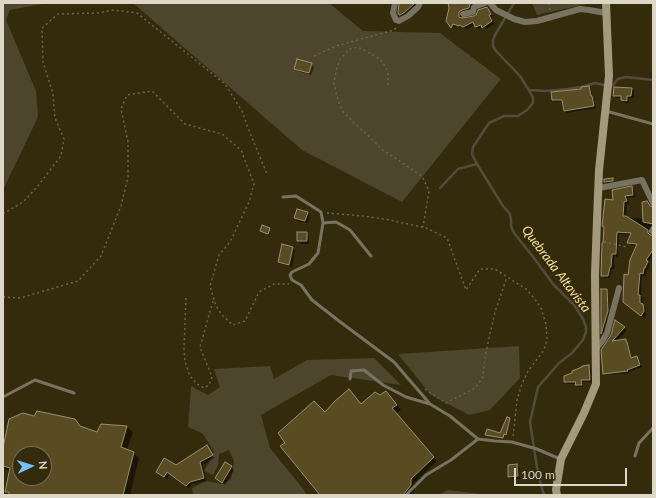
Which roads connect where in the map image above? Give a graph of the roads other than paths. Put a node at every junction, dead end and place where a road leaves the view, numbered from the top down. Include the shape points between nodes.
1 (395, 3) edge
2 (420, 3) edge
3 (485, 3) edge
4 (490, 3) edge
5 (606, 3) edge
6 (606, 13) junction
7 (463, 14) dead end
8 (606, 111) junction
9 (653, 124) edge
10 (599, 188) junction
11 (283, 196) dead end
12 (653, 203) edge
13 (323, 223) junction
14 (371, 256) dead end
15 (619, 288) dead end
16 (596, 349) junction
17 (350, 380) dead end
18 (74, 393) dead end
19 (3, 398) edge
20 (430, 404) junction
21 (653, 428) edge
22 (478, 439) junction
23 (635, 456) dead end
24 (561, 459) junction
25 (406, 495) edge
26 (557, 495) edge

1 - 2 street via 393,13 399,21 408,16
3 - 7 street via 474,7 473,12
4 - 6 street via 502,14 525,22 537,22 580,9
5 - 6 street
6 - 8 street via 609,76
8 - 9 lane
8 - 10 street
10 - 12 street via 642,180
10 - 16 street via 595,275
11 - 13 lane via 296,196 321,212
13 - 14 lane via 336,222 350,230
13 - 20 lane via 318,253 309,264 292,272 292,280 301,285 312,300 394,362
15 - 16 street via 607,333
16 - 24 street via 596,384
17 - 20 lane via 351,371 364,370 383,385 406,397
18 - 19 lane via 35,380
20 - 22 lane via 450,416
21 - 23 lane via 639,443
22 - 24 lane via 512,442
22 - 25 lane via 426,475
24 - 26 street

